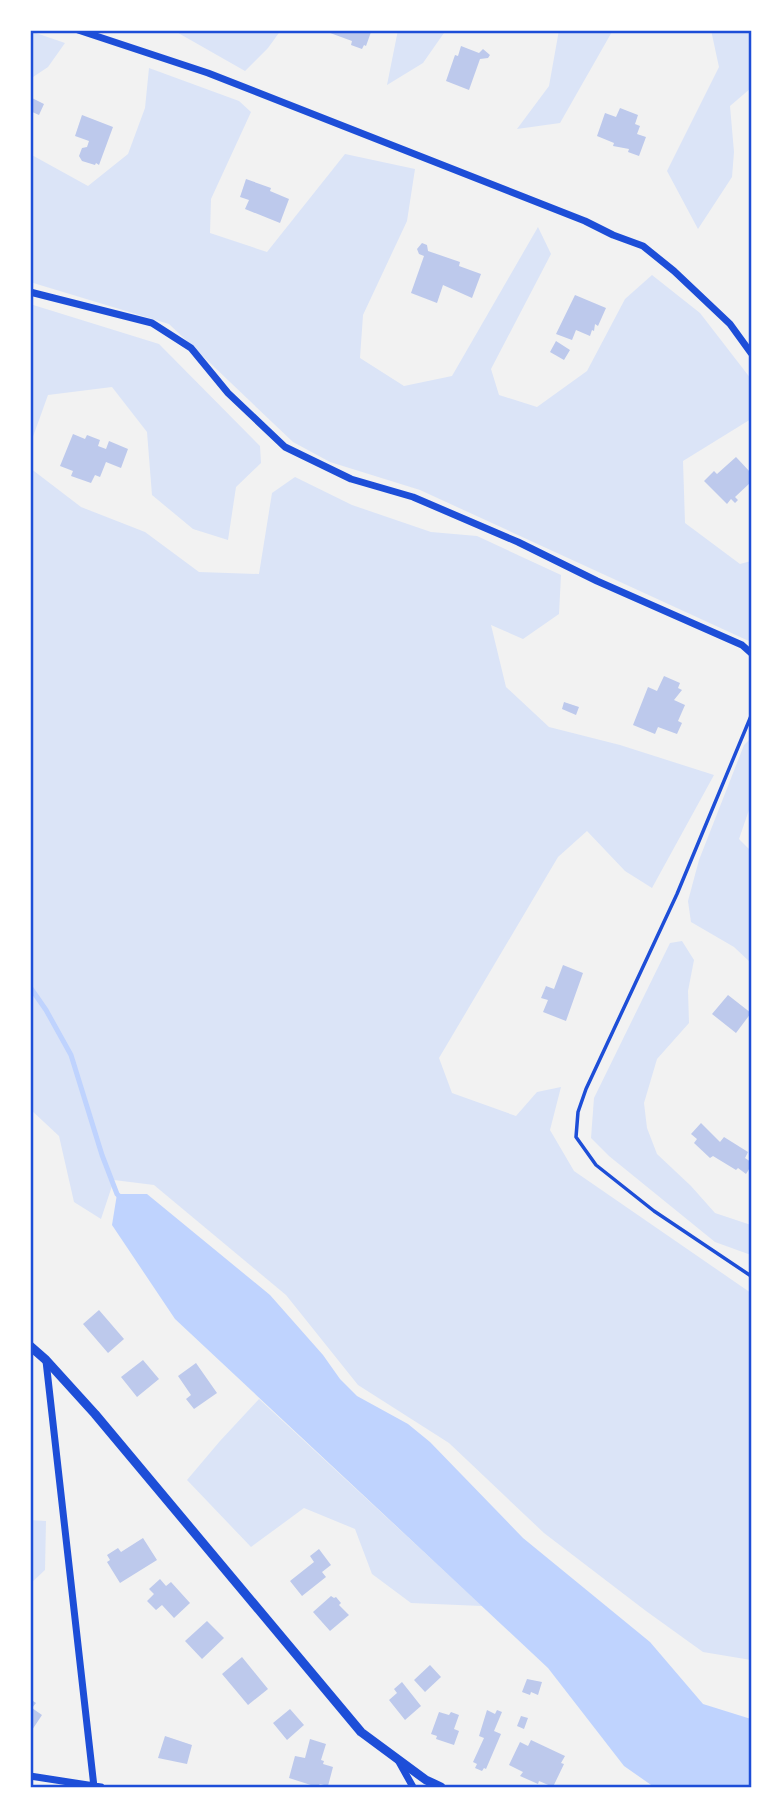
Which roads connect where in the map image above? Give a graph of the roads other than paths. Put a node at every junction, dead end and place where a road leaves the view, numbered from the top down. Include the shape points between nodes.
1 (78, 30) edge
2 (30, 292) edge
3 (751, 353) edge
4 (751, 653) edge
5 (751, 716) edge
6 (751, 1274) edge
7 (30, 1346) edge
8 (46, 1360) junction
9 (397, 1759) junction
10 (30, 1776) edge
11 (96, 1787) edge
12 (413, 1787) edge
13 (441, 1787) edge

1 - 3 street via 208,73 643,246 704,298
2 - 4 street via 152,323 191,348 228,393 285,447 351,479 414,497 518,542
5 - 6 lane via 677,894 586,1089 576,1138 596,1165 654,1211 743,1273
7 - 8 street
8 - 9 street via 361,1732
8 - 11 street
9 - 12 street
9 - 13 street
10 - 11 street

